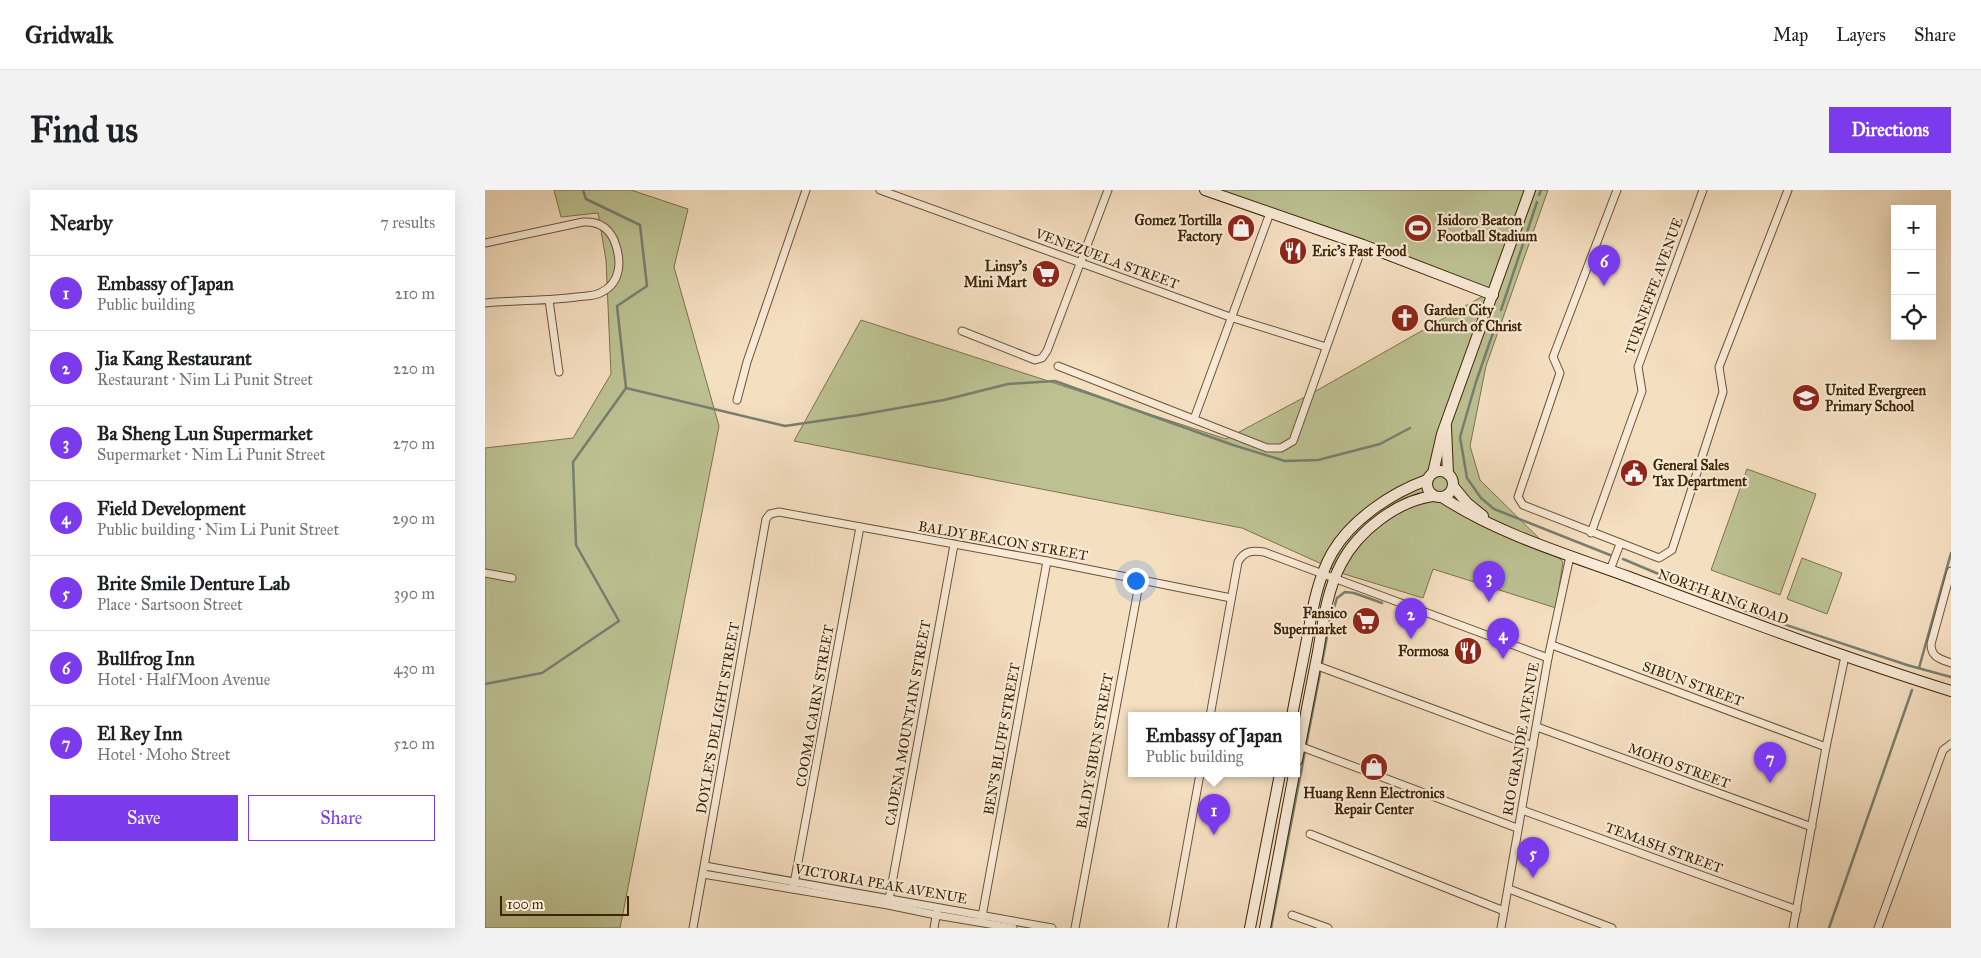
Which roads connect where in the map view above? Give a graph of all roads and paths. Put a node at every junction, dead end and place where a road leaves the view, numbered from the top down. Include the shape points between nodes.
1 (806, 190) edge
2 (880, 190) edge
3 (1108, 190) edge
4 (1205, 190) edge
5 (1530, 190) edge
6 (1617, 190) edge
7 (1703, 190) edge
8 (1788, 190) edge
9 (1270, 213) junction
10 (485, 243) edge
11 (1363, 245) junction
12 (1081, 263) junction
13 (1493, 295) junction
14 (549, 300) junction
15 (485, 302) edge
16 (1230, 317) junction
17 (962, 331) dead end
18 (1326, 347) junction
19 (1059, 366) dead end
20 (559, 372) dead end
21 (737, 400) dead end
22 (1193, 419) junction
23 (1446, 424) junction
24 (1448, 474) junction
25 (1430, 477) junction
26 (1453, 486) junction
27 (1437, 496) junction
28 (770, 514) joint
29 (1365, 516) junction
30 (1489, 522) junction
31 (1373, 526) junction
32 (860, 527) junction
33 (1591, 533) junction
34 (1620, 544) junction
35 (954, 545) junction
36 (1570, 556) junction
37 (1047, 562) junction
38 (1610, 570) junction
39 (1951, 571) edge
40 (485, 573) edge
41 (1322, 574) junction
42 (512, 578) dead end
43 (1140, 579) junction
44 (1335, 579) junction
45 (1231, 598) junction
46 (1552, 645) junction
47 (1845, 656) junction
48 (1548, 658) junction
49 (1951, 662) edge
50 (1315, 665) junction
51 (1951, 690) edge
52 (1211, 712) edge
53 (1293, 712) edge
54 (1537, 727) junction
55 (1300, 744) edge
56 (1951, 744) edge
57 (1533, 746) junction
58 (1301, 747) dead end
59 (1826, 747) junction
60 (1199, 777) edge
61 (1279, 777) edge
62 (1293, 777) edge
63 (1274, 805) junction
64 (1287, 808) junction
65 (1522, 810) junction
66 (1812, 827) junction
67 (1517, 828) junction
68 (1310, 834) dead end
69 (705, 866) junction
70 (703, 874) junction
71 (795, 882) junction
72 (1509, 889) junction
73 (793, 890) junction
74 (889, 901) junction
75 (938, 907) junction
76 (1797, 910) junction
77 (1504, 911) junction
78 (936, 915) junction
79 (1293, 915) dead end
80 (982, 918) junction
81 (693, 928) edge
82 (934, 928) edge
83 (1013, 928) edge
84 (1052, 928) edge
85 (1075, 928) edge
86 (1171, 928) edge
87 (1251, 928) edge
88 (1265, 928) edge
89 (1328, 928) edge
90 (1501, 928) edge
91 (1612, 928) edge
92 (1793, 928) edge
93 (1878, 928) edge

1 - 21 street
2 - 12 street, VENEZUELA STREET
3 - 12 street
4 - 9 main road
5 - 13 main road
6 - 33 street via 1553,357 1560,373 1518,497 1523,505
7 - 33 street, TURNEFFE AVENUE via 1637,367 1641,391
8 - 34 street via 1719,367 1723,392 1672,550 1659,558
9 - 11 main road
9 - 16 street
10 - 14 street via 583,222 603,226 617,248 618,276 609,288 599,294
11 - 13 main road
11 - 18 street
12 - 16 street, VENEZUELA STREET
12 - 17 street via 1042,358 1035,360
13 - 23 main road
14 - 15 street
14 - 20 street
16 - 18 street, VENEZUELA STREET
16 - 22 street
18 - 22 street via 1293,442 1281,448 1267,448
19 - 22 street
23 - 24 main road
23 - 25 main road
24 - 25 main road via 1441,472
24 - 26 main road
25 - 27 main road via 1428,489
25 - 29 main road
26 - 27 main road via 1449,493
26 - 30 main road, NORTH RING ROAD
27 - 30 main road, NORTH RING ROAD
27 - 31 main road via 1418,499
28 - 32 street, BALDY BEACON STREET via 779,512
28 - 69 street, DOYLE'S DELIGHT STREET via 766,519
29 - 31 main road
29 - 41 main road via 1339,542
30 - 36 main road, NORTH RING ROAD
31 - 44 main road via 1348,553
32 - 35 street, BALDY BEACON STREET
32 - 71 street, COOMA CAIRN STREET
33 - 34 street
34 - 38 street
35 - 37 street, BALDY BEACON STREET
35 - 74 street, CADENA MOUNTAIN STREET
36 - 38 main road, NORTH RING ROAD
36 - 46 street, RIO GRANDE AVENUE
37 - 43 street, BALDY BEACON STREET
37 - 80 street, BEN'S BLUFF STREET
38 - 47 main road, NORTH RING ROAD
39 - 49 street via 1931,644 1933,654
40 - 42 street
41 - 44 street
41 - 45 street via 1253,550 1241,555
41 - 53 main road
43 - 45 street, BALDY BEACON STREET
43 - 85 street, BALDY SIBUN STREET
44 - 48 street
44 - 50 main road
45 - 52 street
46 - 48 street, RIO GRANDE AVENUE
46 - 59 street, SIBUN STREET
47 - 51 main road, NORTH RING ROAD
47 - 59 street
48 - 54 street, RIO GRANDE AVENUE
50 - 55 main road
50 - 57 street
54 - 57 street, RIO GRANDE AVENUE
54 - 66 street, MOHO STREET
56 - 93 street via 1943,750
57 - 65 street, RIO GRANDE AVENUE
58 - 67 street
59 - 66 street
60 - 86 street
61 - 63 main road
62 - 64 main road
63 - 64 main road
63 - 87 main road
64 - 88 main road
65 - 67 street, RIO GRANDE AVENUE
65 - 76 street, TEMASH STREET
66 - 76 street
67 - 72 street, RIO GRANDE AVENUE
68 - 77 street
69 - 70 street, DOYLE'S DELIGHT STREET
69 - 71 street, VICTORIA PEAK AVENUE
70 - 73 street
70 - 81 street, DOYLE'S DELIGHT STREET
71 - 73 street, COOMA CAIRN STREET
71 - 74 street, VICTORIA PEAK AVENUE
72 - 77 street, RIO GRANDE AVENUE
72 - 91 street
73 - 74 street
74 - 75 street, VICTORIA PEAK AVENUE
74 - 78 street
75 - 78 street
75 - 80 street, VICTORIA PEAK AVENUE
76 - 92 street
77 - 90 street, RIO GRANDE AVENUE
78 - 80 street
78 - 82 street
79 - 89 street
80 - 83 street
80 - 84 street, VICTORIA PEAK AVENUE

